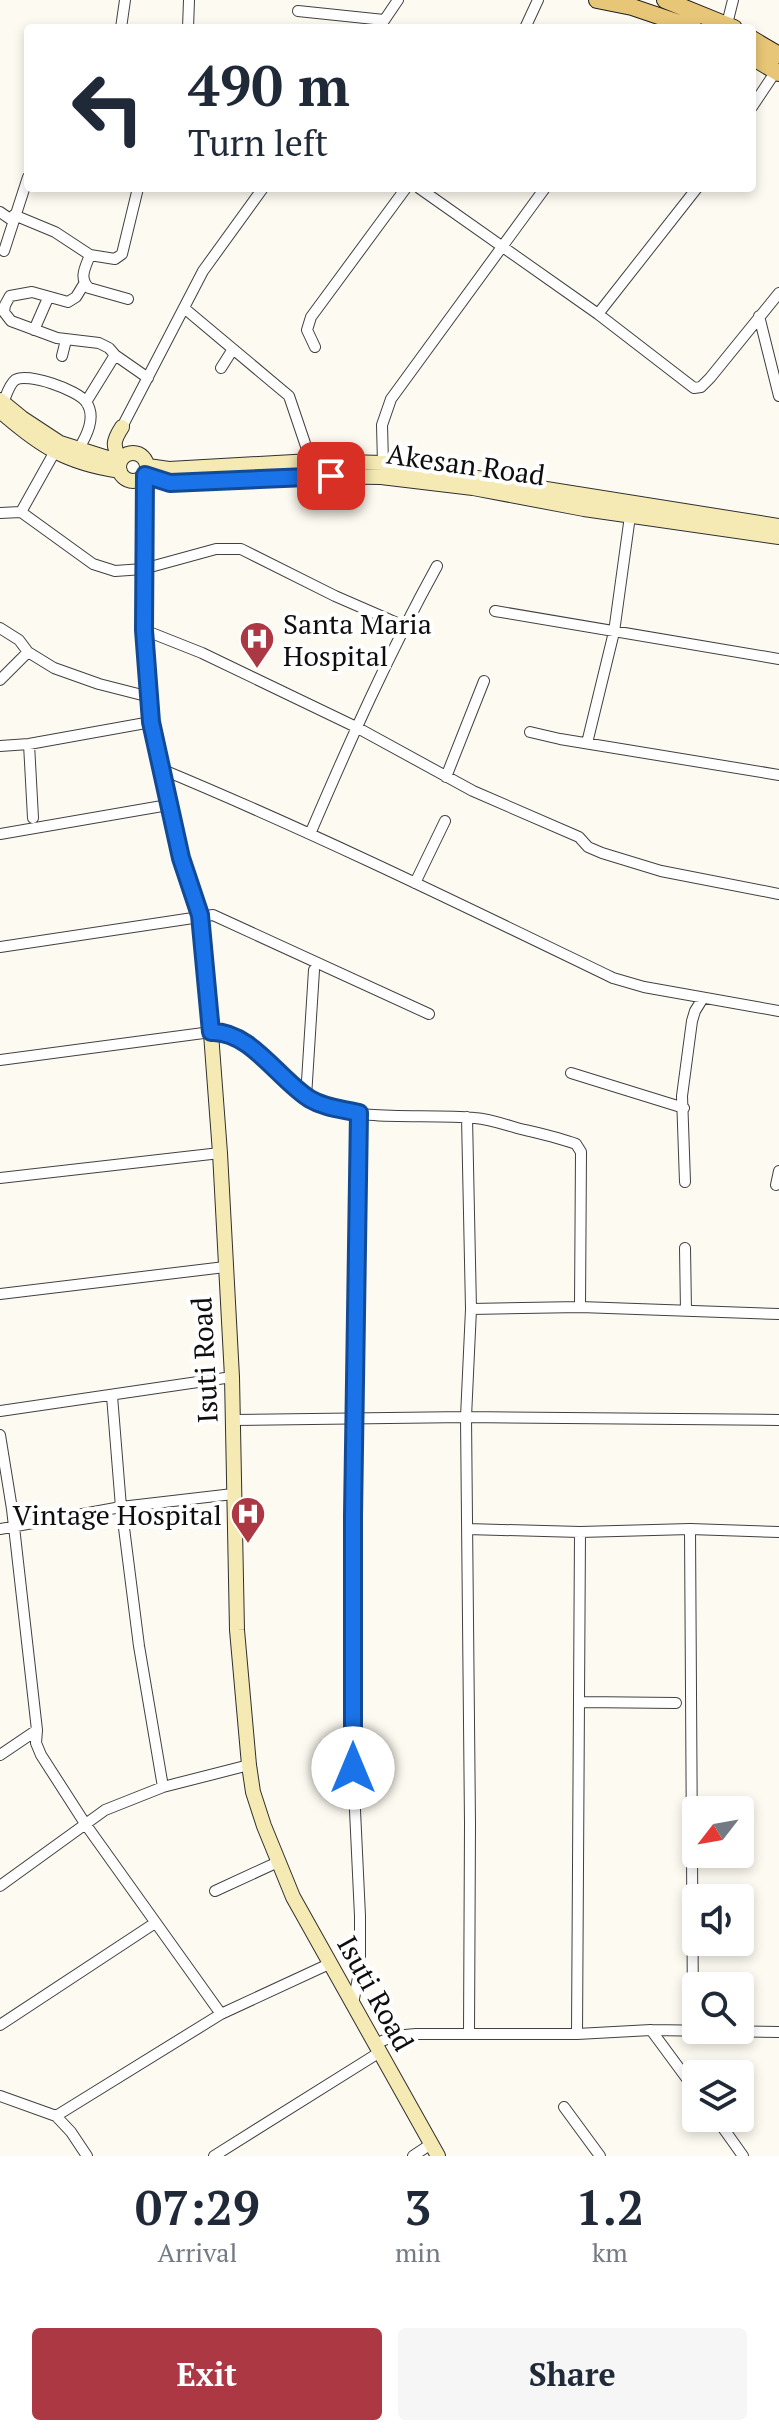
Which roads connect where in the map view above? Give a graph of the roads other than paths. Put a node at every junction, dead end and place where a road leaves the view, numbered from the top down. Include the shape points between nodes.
1 (125, 0) edge
2 (189, 0) edge
3 (398, 0) edge
4 (538, 0) edge
5 (597, 0) edge
6 (733, 0) edge
7 (298, 11) dead end
8 (661, 15) edge
9 (122, 24) edge
10 (188, 24) edge
11 (382, 24) edge
12 (527, 24) edge
13 (684, 24) edge
14 (718, 24) edge
15 (731, 24) edge
16 (756, 43) edge
17 (756, 59) edge
18 (778, 67) edge
19 (756, 101) edge
20 (24, 189) edge
21 (137, 192) edge
22 (260, 192) edge
23 (403, 192) edge
24 (425, 192) edge
25 (542, 192) edge
26 (694, 192) edge
27 (0, 212) edge
28 (14, 218) junction
29 (501, 247) junction
30 (4, 251) dead end
31 (90, 255) junction
32 (84, 284) junction
33 (779, 293) edge
34 (48, 298) junction
35 (128, 299) dead end
36 (184, 308) junction
37 (598, 314) junction
38 (759, 316) junction
39 (34, 330) junction
40 (66, 340) junction
41 (315, 347) dead end
42 (233, 349) junction
43 (115, 355) junction
44 (62, 356) dead end
45 (221, 368) dead end
46 (148, 378) junction
47 (779, 396) edge
48 (86, 402) junction
49 (1, 404) edge
50 (122, 427) joint
51 (78, 450) junction
52 (54, 453) junction
53 (311, 461) junction
54 (101, 462) junction
55 (122, 462) junction
56 (383, 463) junction
57 (142, 475) junction
58 (169, 476) junction
59 (21, 512) junction
60 (0, 513) edge
61 (630, 516) junction
62 (779, 526) edge
63 (779, 537) edge
64 (437, 566) dead end
65 (143, 569) junction
66 (495, 611) dead end
67 (404, 626) junction
68 (0, 628) edge
69 (144, 630) junction
70 (614, 632) junction
71 (28, 652) junction
72 (779, 659) edge
73 (0, 680) edge
74 (484, 681) dead end
75 (150, 697) junction
76 (151, 722) junction
77 (356, 727) junction
78 (530, 732) dead end
79 (587, 743) junction
80 (29, 744) junction
81 (0, 746) edge
82 (161, 769) junction
83 (779, 775) edge
84 (446, 777) junction
85 (168, 805) junction
86 (33, 818) dead end
87 (445, 821) dead end
88 (0, 834) edge
89 (310, 834) junction
90 (415, 883) junction
91 (779, 894) edge
92 (200, 915) junction
93 (0, 947) edge
94 (314, 970) dead end
95 (703, 998) junction
96 (779, 1011) edge
97 (429, 1014) dead end
98 (211, 1032) junction
99 (0, 1060) edge
100 (571, 1073) dead end
101 (306, 1097) junction
102 (684, 1108) junction
103 (359, 1113) junction
104 (467, 1117) junction
105 (220, 1153) junction
106 (779, 1171) edge
107 (0, 1178) edge
108 (685, 1182) dead end
109 (776, 1185) dead end
110 (685, 1248) dead end
111 (225, 1267) junction
112 (0, 1294) edge
113 (580, 1307) junction
114 (471, 1309) junction
115 (686, 1311) junction
116 (779, 1314) edge
117 (232, 1377) junction
118 (112, 1396) junction
119 (0, 1411) edge
120 (466, 1417) junction
121 (354, 1419) junction
122 (233, 1420) junction
123 (779, 1420) edge
124 (0, 1435) edge
125 (233, 1494) junction
126 (121, 1507) junction
127 (123, 1520) dead end
128 (14, 1526) junction
129 (0, 1529) edge
130 (467, 1529) junction
131 (690, 1529) junction
132 (580, 1532) junction
133 (779, 1532) edge
134 (581, 1702) junction
135 (676, 1703) dead end
136 (37, 1730) junction
137 (0, 1755) edge
138 (249, 1765) junction
139 (163, 1787) junction
140 (86, 1825) junction
141 (278, 1862) junction
142 (0, 1886) edge
143 (215, 1891) dead end
144 (155, 1923) junction
145 (329, 1964) junction
146 (693, 1972) edge
147 (353, 2004) junction
148 (221, 2014) junction
149 (0, 2025) edge
150 (651, 2030) junction
151 (682, 2031) edge
152 (754, 2032) edge
153 (779, 2032) edge
154 (469, 2033) junction
155 (577, 2034) junction
156 (378, 2048) junction
157 (682, 2072) edge
158 (0, 2096) edge
159 (564, 2107) dead end
160 (56, 2116) junction
161 (726, 2132) edge
162 (435, 2150) edge
163 (87, 2156) edge
164 (214, 2156) edge
165 (413, 2156) edge
166 (600, 2156) edge
167 (743, 2156) edge

1 - 9 street
2 - 10 street
3 - 11 street
4 - 12 street
5 - 8 main road
6 - 15 street
7 - 11 street
8 - 13 main road
8 - 14 main road
16 - 18 main road
17 - 18 main road
18 - 19 street
20 - 28 street
21 - 31 street via 122,254 115,259
22 - 36 street via 203,271
23 - 41 street via 311,317 307,330
24 - 29 street
25 - 29 street
26 - 37 street
27 - 28 street
28 - 30 street
28 - 31 street via 55,232
29 - 37 street
29 - 56 street via 391,399 382,425
31 - 32 street
32 - 34 street via 72,300
32 - 35 street
33 - 38 street
34 - 39 street
34 - 39 street via 18,294 5,305 11,321
36 - 42 street
36 - 46 street
37 - 38 street via 694,388 710,378
38 - 47 street
39 - 40 street
40 - 43 street via 99,343
40 - 44 street
42 - 45 street
42 - 53 street via 292,400
43 - 46 street
43 - 48 street
46 - 50 street
48 - 49 street via 58,386 23,377 14,381
48 - 51 street via 89,433
49 - 51 street
49 - 52 street
50 - 55 street via 113,442
51 - 54 street
52 - 54 street via 72,461
52 - 59 street
53 - 56 street, Akesan Road
53 - 58 street, Akesan Road
54 - 55 street
55 - 57 street via 125,478
55 - 57 street via 137,454 146,460
56 - 62 street, Akesan Road
57 - 58 street, Akesan Road
57 - 65 street, Isuti Road
58 - 61 street, Akesan Road via 381,477
59 - 60 street
59 - 65 street via 103,569
61 - 63 street, Akesan Road
61 - 70 street
64 - 67 street
65 - 67 street via 216,549 241,549
65 - 69 street, Isuti Road
66 - 70 street
67 - 77 street
68 - 71 street
69 - 75 street, Isuti Road
69 - 77 street
70 - 72 street
70 - 79 street
71 - 73 street
71 - 75 street via 75,677
74 - 84 street
75 - 76 street, Isuti Road
76 - 80 street
76 - 82 street, Isuti Road
77 - 84 street
77 - 89 street
78 - 79 street
79 - 83 street
80 - 81 street
80 - 86 street
82 - 85 street, Isuti Road
82 - 89 street
84 - 91 street via 579,837 602,853 661,871
85 - 88 street
85 - 92 street, Isuti Road
87 - 90 street
89 - 90 street
90 - 95 street via 613,978
92 - 93 street
92 - 97 street via 221,917
92 - 98 street, Isuti Road
94 - 101 street
95 - 96 street
95 - 102 street via 692,1021
98 - 99 street
98 - 101 street via 237,1038
98 - 105 street, Isuti Road
100 - 102 street
101 - 103 street
102 - 108 street
103 - 104 street
103 - 121 street
104 - 113 street via 566,1140 581,1152
104 - 114 street
105 - 107 street
105 - 111 street, Isuti Road
106 - 109 street
110 - 115 street
111 - 112 street
111 - 117 street, Isuti Road
113 - 114 street
113 - 115 street
114 - 120 street
115 - 116 street
117 - 118 street
117 - 122 street, Isuti Road
118 - 119 street
118 - 126 street
120 - 121 street
120 - 123 street
120 - 130 street
121 - 122 street
121 - 147 street via 353,1768 360,1967
122 - 125 street, Isuti Road
124 - 128 street
125 - 126 street
125 - 138 street, Isuti Road via 237,1630
126 - 128 street
127 - 139 street
128 - 129 street
128 - 136 street
130 - 132 street
130 - 154 street
131 - 132 street
131 - 133 street
131 - 146 street
132 - 134 street
134 - 135 street
134 - 155 street
136 - 137 street
136 - 140 street via 41,1755
138 - 139 street
138 - 141 street, Isuti Road
139 - 140 street via 105,1810
140 - 142 street
140 - 144 street
141 - 143 street
141 - 145 street, Isuti Road
144 - 148 street
144 - 149 street
145 - 147 street, Isuti Road
145 - 148 street
147 - 156 street, Isuti Road
148 - 160 street
150 - 151 street
150 - 155 street
150 - 157 street
152 - 153 street
154 - 155 street
154 - 156 street via 394,2036
156 - 162 street, Isuti Road
156 - 164 street
158 - 160 street
159 - 166 street
160 - 163 street
161 - 167 street
162 - 165 street

